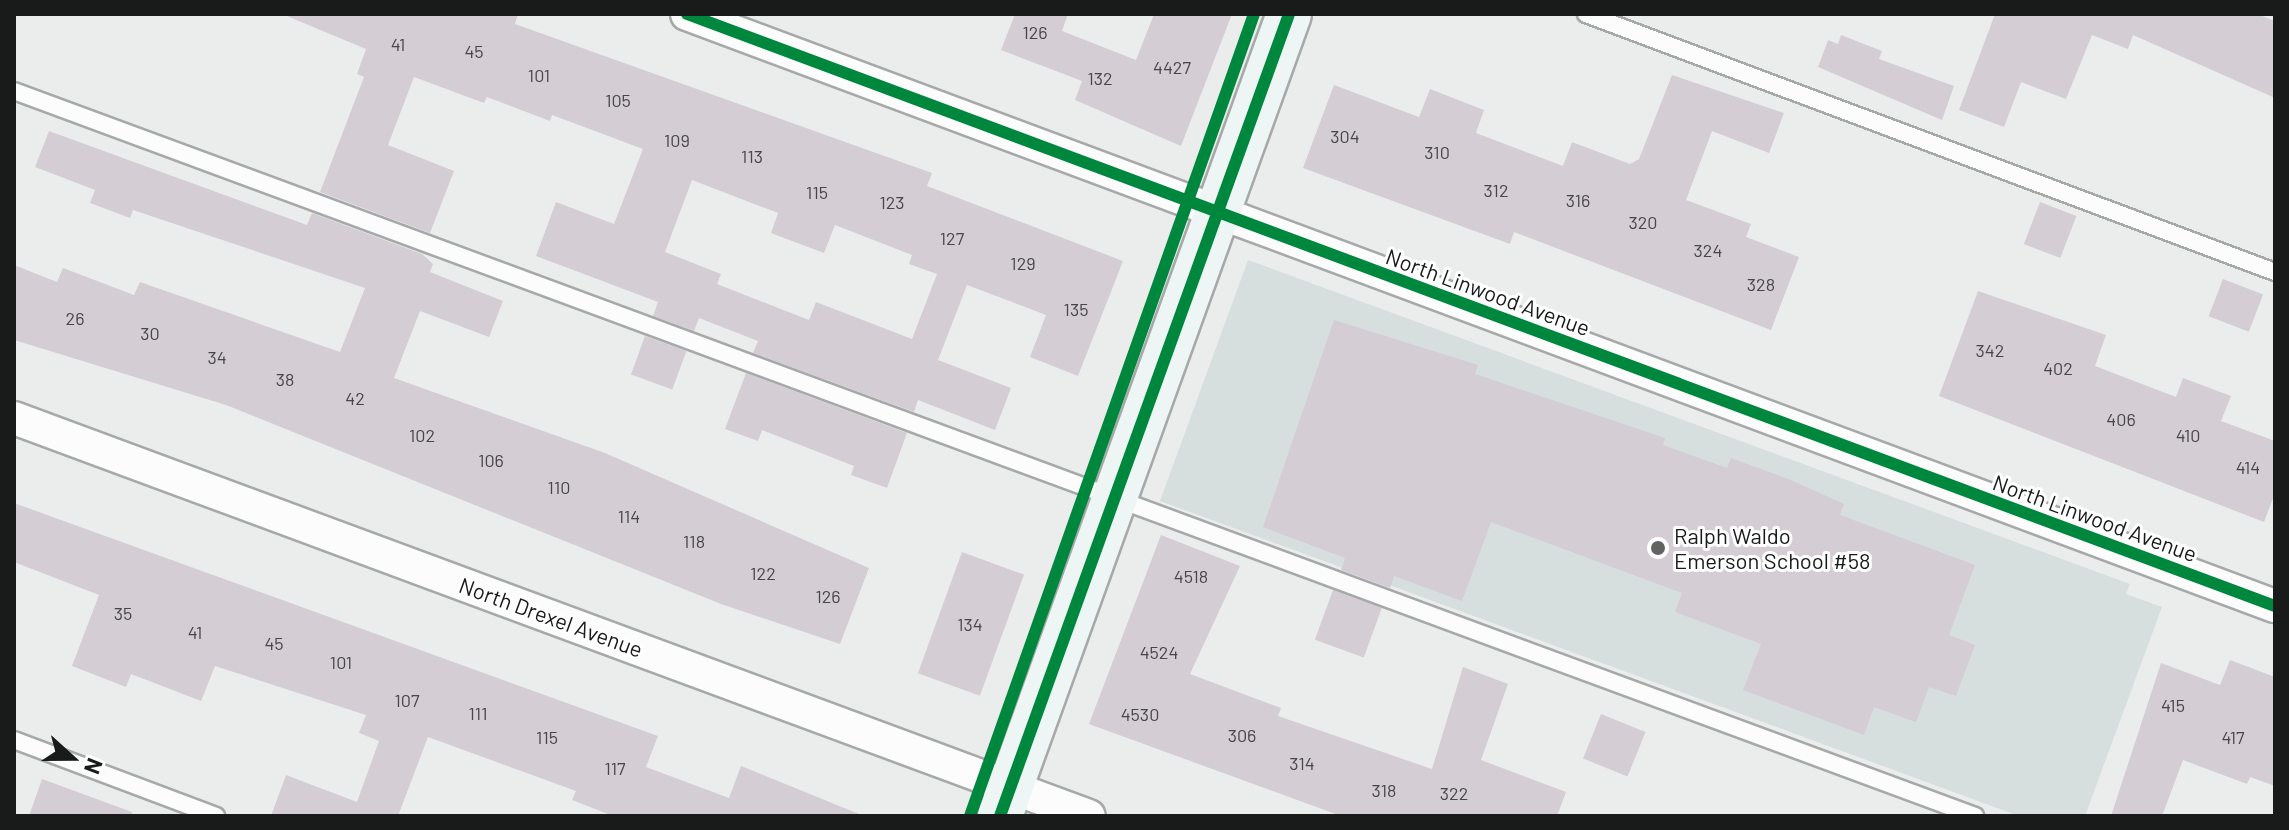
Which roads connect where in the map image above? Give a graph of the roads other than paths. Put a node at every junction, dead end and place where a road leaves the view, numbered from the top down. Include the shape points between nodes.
1 (687, 14) edge
2 (1289, 14) edge
3 (1586, 14) edge
4 (14, 91) edge
5 (1217, 213) junction
6 (2275, 272) edge
7 (14, 418) edge
8 (1115, 493) junction
9 (2275, 606) edge
10 (14, 740) edge
11 (1005, 802) edge
12 (216, 816) edge
13 (1089, 816) edge
14 (1975, 816) edge

1 - 5 street, North Linwood Avenue
2 - 5 main road
3 - 6 lane
4 - 8 lane
5 - 8 main road
5 - 9 street, North Linwood Avenue
7 - 11 street, North Drexel Avenue
8 - 11 main road
8 - 14 lane
10 - 12 lane
11 - 13 street, North Drexel Avenue

